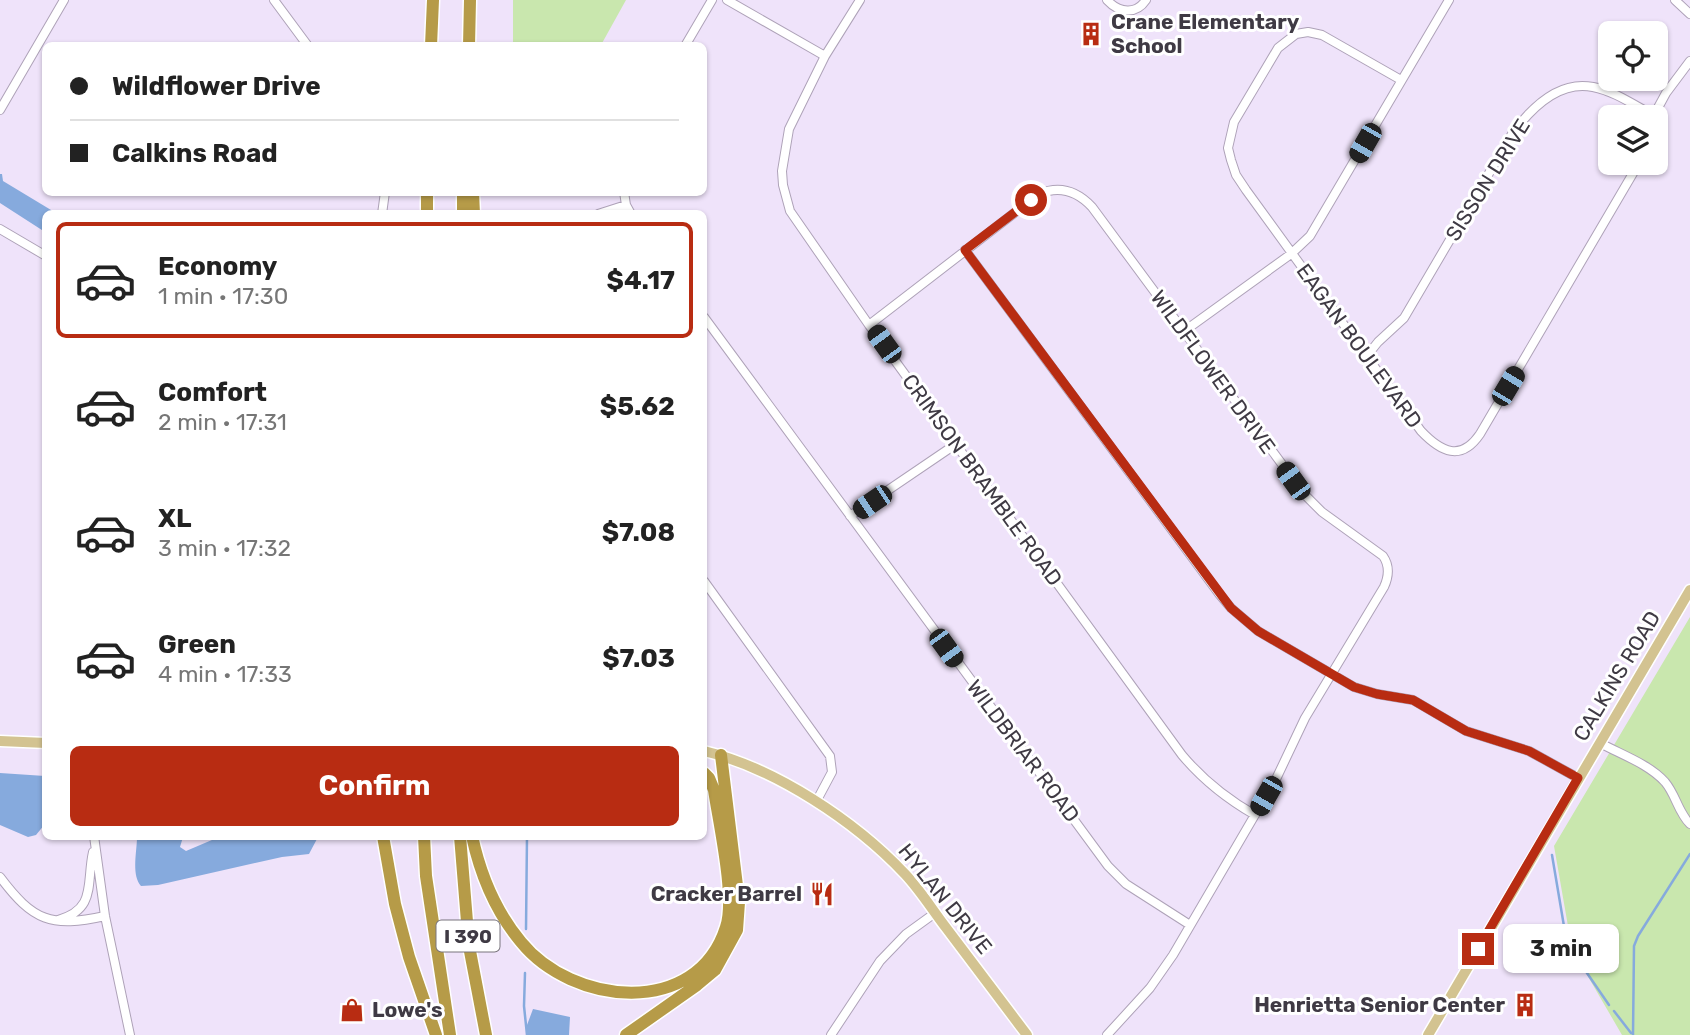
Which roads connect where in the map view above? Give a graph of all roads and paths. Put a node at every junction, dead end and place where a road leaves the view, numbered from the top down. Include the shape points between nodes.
1 (64, 0) edge
2 (274, 0) edge
3 (433, 0) edge
4 (470, 0) edge
5 (712, 0) edge
6 (727, 0) edge
7 (860, 0) edge
8 (1107, 0) edge
9 (1146, 0) edge
10 (1449, 0) edge
11 (1675, 0) edge
12 (1690, 14) edge
13 (305, 42) edge
14 (431, 42) edge
15 (469, 42) edge
16 (687, 42) edge
17 (825, 56) junction
18 (1690, 61) edge
19 (1401, 80) junction
20 (1632, 105) edge
21 (1659, 105) edge
22 (0, 110) edge
23 (1632, 175) edge
24 (0, 229) edge
25 (965, 250) junction
26 (42, 254) edge
27 (1292, 254) junction
28 (707, 321) edge
29 (869, 325) junction
30 (1183, 332) junction
31 (1366, 357) junction
32 (957, 443) junction
33 (850, 516) junction
34 (707, 585) edge
35 (1690, 590) edge
36 (1331, 675) junction
37 (0, 741) edge
38 (42, 743) edge
39 (1600, 743) junction
40 (707, 752) edge
41 (721, 755) junction
42 (707, 776) edge
43 (1578, 778) junction
44 (816, 802) junction
45 (1690, 810) edge
46 (1255, 815) junction
47 (1682, 816) junction
48 (1690, 824) edge
49 (384, 840) edge
50 (424, 840) edge
51 (460, 840) edge
52 (473, 840) edge
53 (94, 841) edge
54 (0, 877) edge
55 (935, 913) junction
56 (105, 916) junction
57 (55, 921) junction
58 (1190, 925) junction
59 (130, 1035) edge
60 (436, 1035) edge
61 (450, 1035) edge
62 (486, 1035) edge
63 (626, 1035) edge
64 (831, 1035) edge
65 (1027, 1035) edge
66 (1107, 1035) edge
67 (1428, 1035) edge

1 - 22 street
2 - 13 street
3 - 14 highway
4 - 15 highway
5 - 16 street
6 - 17 street
7 - 17 street, CRIMSON BRAMBLE ROAD
8 - 9 street via 1130,12
10 - 19 street
11 - 12 street
17 - 29 street, CRIMSON BRAMBLE ROAD via 789,129 783,185 797,224
18 - 21 street
19 - 27 street via 1317,226
19 - 27 street, EAGAN BOULEVARD via 1315,33 1296,34 1278,48 1234,122 1228,148 1236,175
20 - 31 street, SISSON DRIVE via 1591,86 1560,91 1534,108 1512,134 1404,318
23 - 31 street, EAGAN BOULEVARD via 1468,448 1453,452 1430,440
24 - 26 street
25 - 29 street, WILDFLOWER DRIVE
25 - 30 street, WILDFLOWER DRIVE via 1039,194 1070,191 1092,207
25 - 36 street via 1231,608 1258,631
27 - 30 street
27 - 31 street, EAGAN BOULEVARD
28 - 33 street, WILDBRIAR ROAD
29 - 32 street, CRIMSON BRAMBLE ROAD
30 - 36 street, WILDFLOWER DRIVE via 1304,494 1383,556 1387,564 1384,587
32 - 33 street
32 - 46 street, CRIMSON BRAMBLE ROAD via 1182,755 1211,785
33 - 58 street, WILDBRIAR ROAD via 1108,866 1126,884
34 - 44 street via 830,756 832,772
35 - 39 main road, CALKINS ROAD
36 - 43 street via 1354,687 1413,700 1466,731 1529,751
36 - 46 street, WILDFLOWER DRIVE
37 - 38 main road
39 - 43 main road, CALKINS ROAD
39 - 47 street via 1664,781
40 - 41 main road, HYLAN DRIVE
41 - 44 main road, HYLAN DRIVE
41 - 63 highway via 740,902 737,930 715,970
42 - 52 highway via 714,790 730,900 727,925 719,946 702,967 661,991 608,990 583,984 538,960 502,914
43 - 67 main road, CALKINS ROAD
44 - 55 main road, HYLAN DRIVE via 874,844 907,876
45 - 47 street
46 - 58 street, WILDFLOWER DRIVE
47 - 48 street
49 - 60 highway via 402,930
50 - 61 highway, I 390
51 - 62 highway, I 390 via 469,946
53 - 56 street
53 - 57 street via 88,896 77,913
54 - 57 street via 20,903
55 - 64 street via 880,961
55 - 65 main road, HYLAN DRIVE
56 - 57 street
56 - 59 street
58 - 66 street, WILDFLOWER DRIVE via 1150,988

